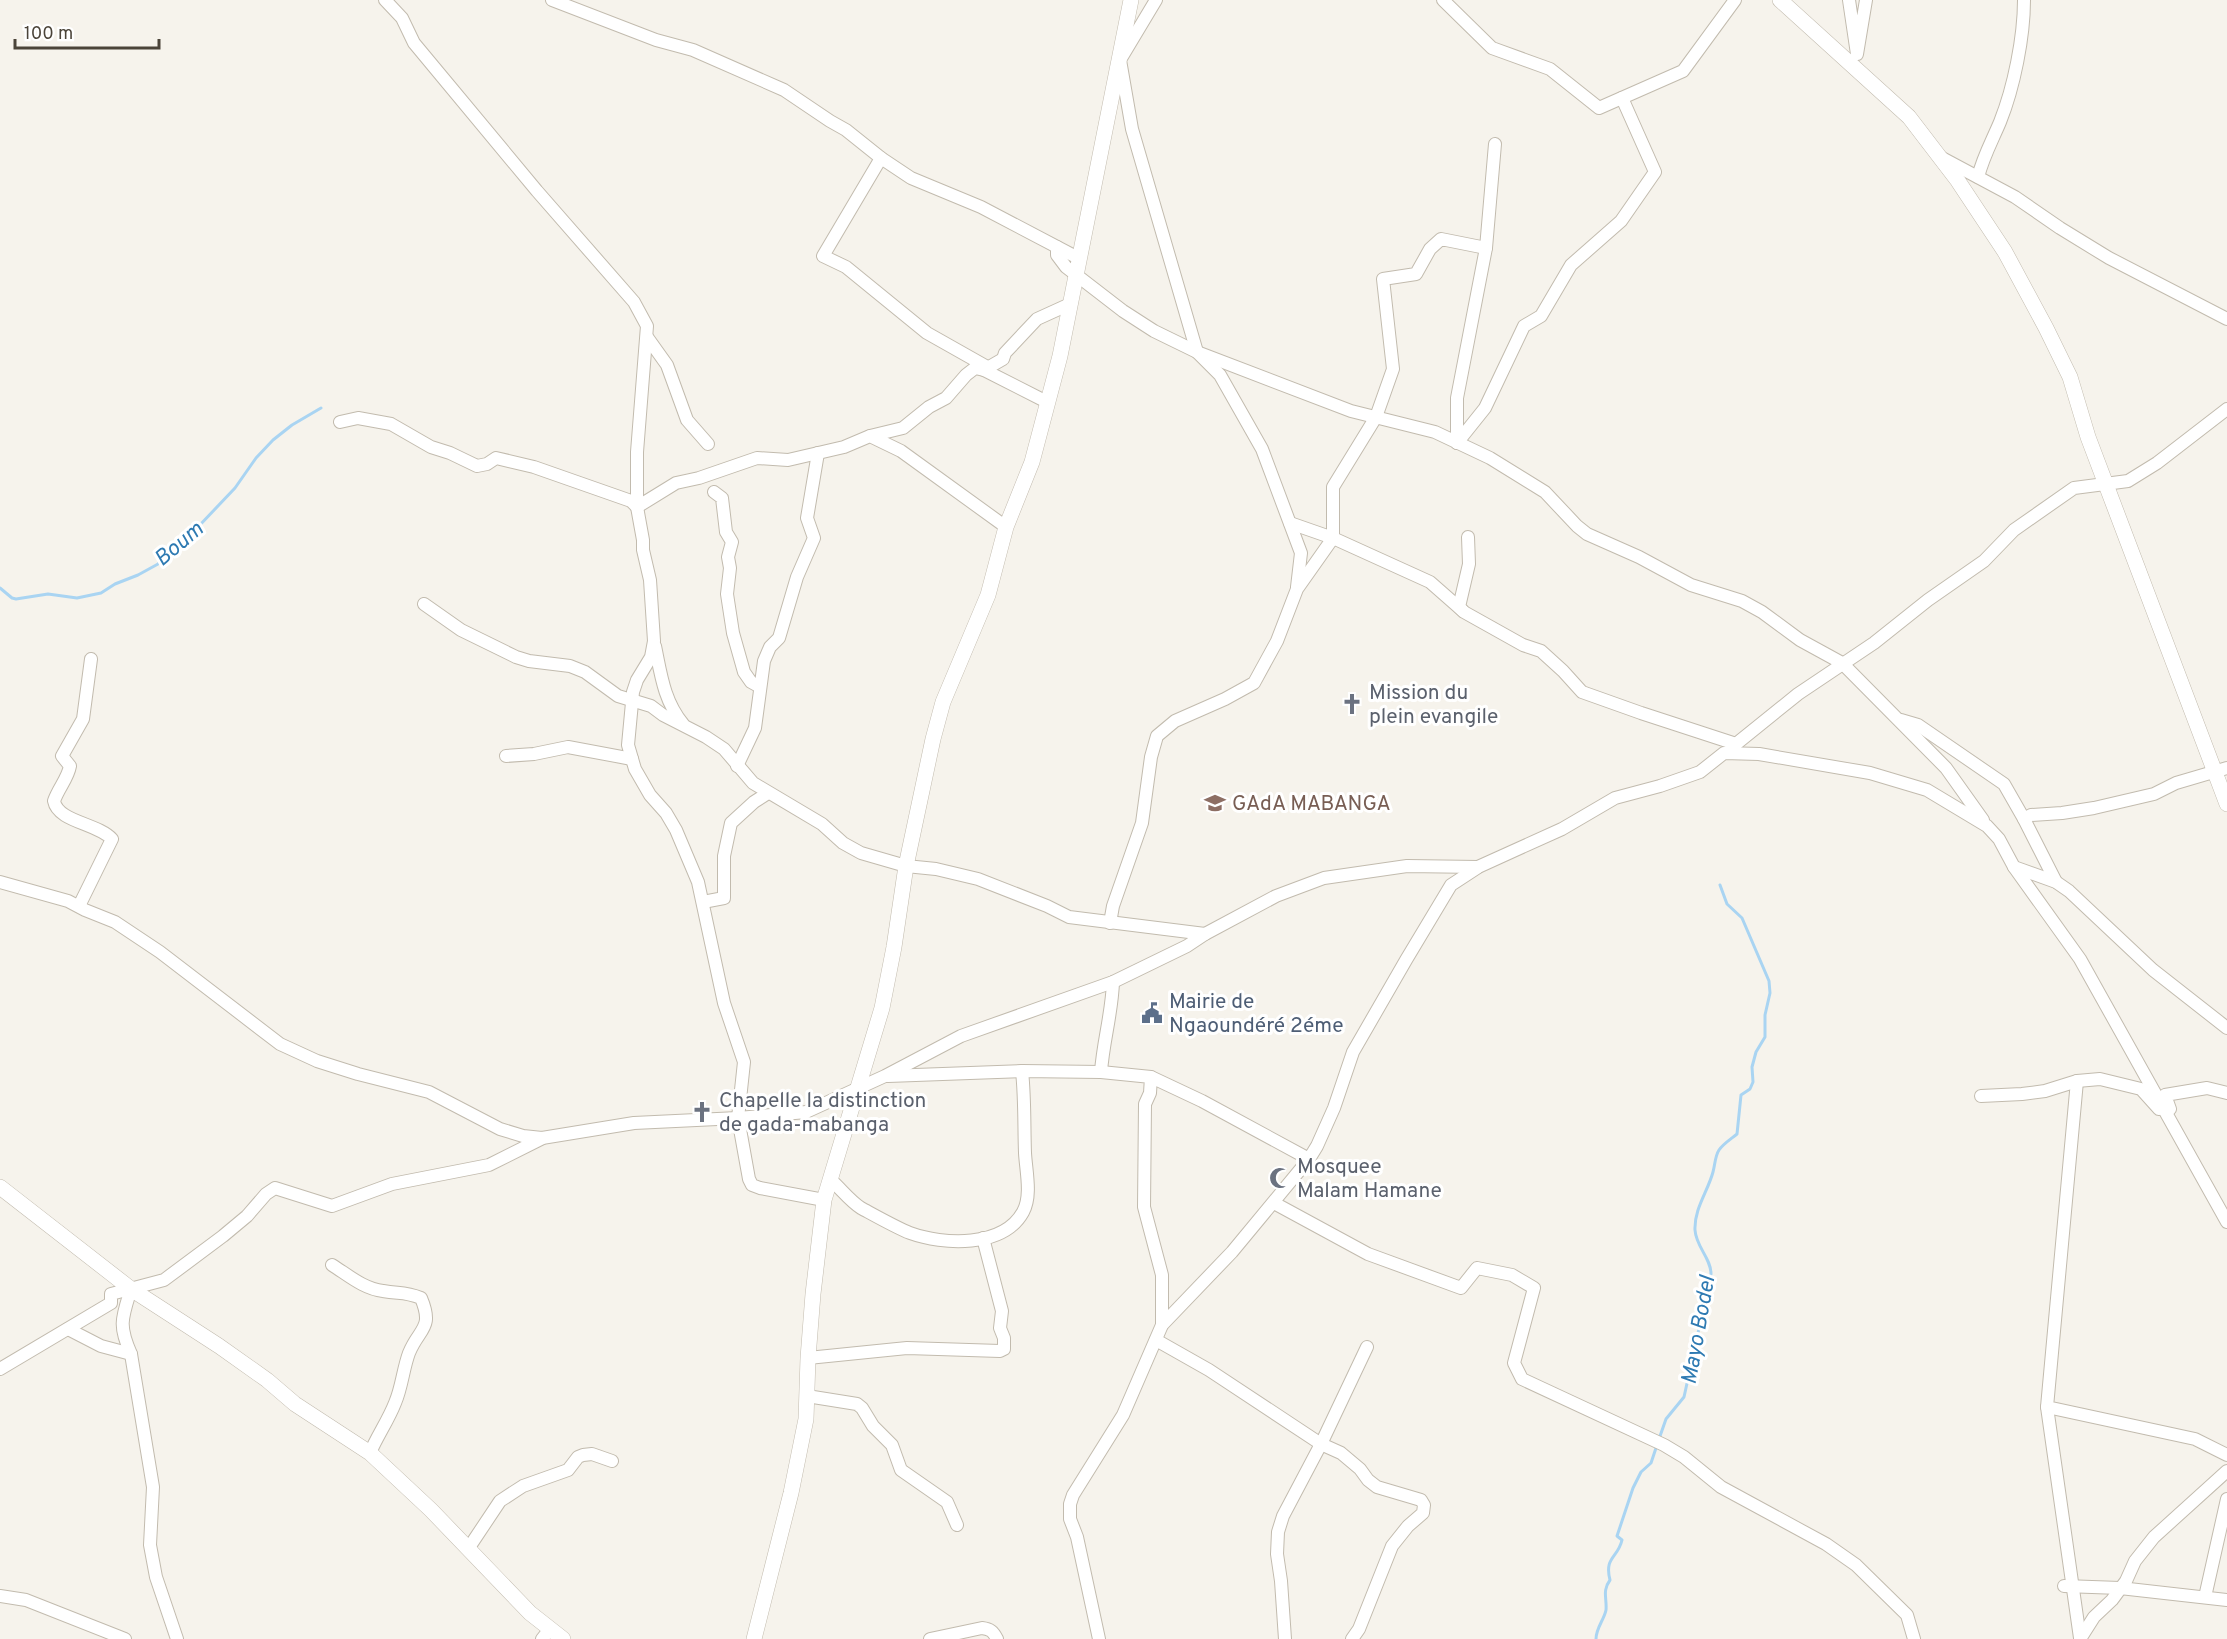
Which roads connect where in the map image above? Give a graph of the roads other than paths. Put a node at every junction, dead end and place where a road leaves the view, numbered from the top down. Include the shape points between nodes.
1 (385, 0) edge
2 (552, 0) edge
3 (1131, 0) edge
4 (1156, 0) edge
5 (1443, 0) edge
6 (1735, 0) edge
7 (1780, 0) edge
8 (1849, 0) edge
9 (1866, 0) edge
10 (2024, 0) edge
11 (1857, 54) junction
12 (1120, 60) junction
13 (1857, 70) junction
14 (1622, 98) junction
15 (1495, 144) dead end
16 (1939, 156) junction
17 (881, 158) junction
18 (1978, 177) junction
19 (1486, 248) junction
20 (1078, 266) junction
21 (1070, 304) junction
22 (2227, 319) edge
23 (647, 337) junction
24 (1197, 351) junction
25 (986, 369) junction
26 (1047, 402) junction
27 (2227, 410) edge
28 (1376, 417) junction
29 (340, 422) dead end
30 (870, 436) junction
31 (1457, 443) junction
32 (708, 444) dead end
33 (818, 453) junction
34 (2106, 484) junction
35 (714, 492) dead end
36 (637, 507) junction
37 (1290, 523) junction
38 (1006, 527) junction
39 (1468, 537) dead end
40 (1333, 538) junction
41 (1297, 589) junction
42 (424, 604) dead end
43 (1464, 612) junction
44 (654, 641) junction
45 (91, 659) dead end
46 (1842, 663) junction
47 (760, 687) junction
48 (633, 700) junction
49 (1901, 720) junction
50 (684, 725) junction
51 (1736, 744) junction
52 (1724, 753) junction
53 (506, 756) dead end
54 (632, 759) junction
55 (737, 766) junction
56 (2221, 770) edge
57 (768, 793) junction
58 (2227, 804) edge
59 (2024, 819) junction
60 (1987, 825) junction
61 (906, 866) junction
62 (1478, 867) junction
63 (2014, 867) junction
64 (0, 882) edge
65 (2056, 882) junction
66 (703, 902) junction
67 (79, 906) junction
68 (1110, 922) junction
69 (1205, 934) junction
70 (1113, 982) junction
71 (2227, 1028) edge
72 (1022, 1071) junction
73 (1101, 1072) junction
74 (885, 1076) junction
75 (1150, 1077) junction
76 (2077, 1081) junction
77 (859, 1088) junction
78 (2227, 1093) edge
79 (1981, 1096) dead end
80 (738, 1118) junction
81 (2175, 1126) junction
82 (542, 1138) junction
83 (1309, 1159) junction
84 (831, 1180) junction
85 (0, 1187) edge
86 (824, 1200) junction
87 (1274, 1203) junction
88 (2227, 1222) edge
89 (983, 1238) junction
90 (332, 1265) dead end
91 (131, 1289) junction
92 (1162, 1325) junction
93 (68, 1329) junction
94 (1156, 1340) junction
95 (1367, 1347) dead end
96 (131, 1354) junction
97 (808, 1358) junction
98 (0, 1369) edge
99 (807, 1396) junction
100 (2047, 1407) junction
101 (1321, 1444) junction
102 (370, 1453) junction
103 (2227, 1455) edge
104 (612, 1461) dead end
105 (2227, 1471) edge
106 (2227, 1499) edge
107 (957, 1525) dead end
108 (468, 1550) junction
109 (2068, 1586) junction
110 (2120, 1588) junction
111 (0, 1596) edge
112 (2205, 1597) junction
113 (2227, 1600) edge
114 (552, 1636) edge
115 (125, 1639) edge
116 (177, 1639) edge
117 (754, 1639) edge
118 (930, 1639) edge
119 (997, 1639) edge
120 (1099, 1639) edge
121 (1285, 1639) edge
122 (1352, 1639) edge
123 (1914, 1639) edge
124 (2080, 1639) edge

1 - 23 street via 402,18 414,43 634,302 647,326
2 - 17 street via 693,50 784,90
3 - 12 street
4 - 12 street
5 - 14 street via 1492,48 1550,69 1599,108
6 - 14 street via 1683,70
7 - 13 street
8 - 11 street
9 - 11 street
10 - 18 street via 2007,100
11 - 13 street
12 - 20 street
12 - 24 street via 1132,129
13 - 16 street via 1909,117
14 - 31 street via 1655,172 1621,221 1571,265 1541,316 1524,326 1485,408
15 - 19 street
16 - 18 street
16 - 34 street via 2005,252 2046,328 2070,377
17 - 20 street via 911,178 981,207 1057,247 1060,261
17 - 25 street via 823,256 846,267 927,333
18 - 22 street via 2109,258
19 - 28 street via 1441,239 1430,249 1416,274 1383,279 1393,369
19 - 31 street via 1457,398
20 - 21 street
20 - 24 street via 1123,311
21 - 25 street via 1038,319 1003,359
21 - 26 street
23 - 32 street via 667,365 687,420
23 - 36 street via 637,452
24 - 28 street via 1300,393
24 - 37 street via 1220,375 1262,449
25 - 26 street
25 - 30 street via 975,368 946,398 903,428
26 - 38 street via 1032,462
27 - 34 street via 2128,481
28 - 31 street via 1435,432
28 - 40 street via 1333,487
29 - 36 street via 358,418 391,424 431,447 477,466 496,458 518,463 591,486
30 - 33 street
30 - 38 street via 902,451
31 - 46 street via 1545,492 1587,534 1690,585 1742,601
33 - 36 street via 788,459 757,458 676,483
33 - 47 street via 807,518 813,538 779,638 764,660
34 - 46 street via 2074,489 2014,530 1984,561
34 - 56 street via 2200,735
35 - 47 street via 722,498 726,532 732,542 727,594 733,633 744,672
36 - 44 street via 650,580
37 - 40 street
37 - 41 street via 1301,553
38 - 61 street via 988,596 943,702
39 - 43 street via 1469,564 1459,607
40 - 41 street
40 - 43 street via 1430,582
41 - 68 street via 1277,641 1254,683 1175,722 1157,736 1142,823
42 - 48 street via 461,630 516,657 570,666 618,696
43 - 51 street via 1541,651 1582,692
44 - 48 street
44 - 50 street via 668,700
45 - 67 street via 83,719 62,756 70,766 54,801 58,811 112,839
46 - 49 street
46 - 51 street
47 - 55 street via 754,728
48 - 50 street
48 - 54 street via 628,745
49 - 59 street via 1918,725 2004,784
49 - 60 street via 1946,768
50 - 55 street via 724,750
51 - 52 street
52 - 60 street via 1760,754 1870,773 1927,790
52 - 62 street via 1700,771 1615,798 1562,829
53 - 54 street via 568,747
54 - 66 street via 650,795 676,830
55 - 57 street
56 - 58 street
56 - 59 street via 2154,794
57 - 61 street via 788,802 861,853
57 - 66 street via 731,823 724,856 724,898
59 - 65 street
60 - 63 street via 2000,839
61 - 68 street via 978,879 1069,917
61 - 77 street via 884,998
62 - 69 street via 1407,866 1324,878 1276,896
62 - 83 street via 1451,885 1406,960 1353,1052 1334,1108
63 - 65 street
63 - 81 street via 2080,959
64 - 67 street
65 - 71 street via 2153,970
66 - 80 street via 724,1003 744,1062
67 - 82 street via 105,916 138,937 280,1044 317,1061 429,1092 500,1129
68 - 69 street
69 - 70 street
70 - 73 street
70 - 74 street via 961,1036
72 - 73 street
72 - 74 street
72 - 89 street via 1028,1188 1024,1211 1014,1224
73 - 75 street
74 - 77 street
75 - 83 street
75 - 92 street via 1145,1104 1143,1189 1162,1275
76 - 79 street via 2045,1091
76 - 81 street via 2110,1080 2140,1089
76 - 100 street
77 - 80 street via 806,1112
77 - 84 street
78 - 81 street via 2207,1088 2165,1095
80 - 82 street via 634,1123
80 - 86 street via 752,1185
81 - 88 street
82 - 91 street via 489,1165 392,1184 332,1206 275,1188 223,1236 164,1280
83 - 87 street
84 - 86 street
84 - 89 street via 860,1207 909,1233 939,1240
85 - 91 street
86 - 97 street
87 - 92 street
87 - 123 street via 1368,1254 1461,1288 1477,1268 1512,1275 1533,1288 1514,1364 1522,1379 1664,1445 1721,1487 1826,1544 1856,1565 1907,1616
89 - 97 street via 1002,1311 1004,1349 907,1348
90 - 102 street via 366,1287 421,1298 427,1313 422,1333 407,1359 396,1401
91 - 93 street via 111,1294 111,1303
91 - 96 street via 121,1321 123,1338
91 - 102 street
92 - 94 street
93 - 96 street via 101,1346
93 - 98 street
94 - 101 street
94 - 120 street via 1123,1415 1070,1504 1070,1519
95 - 101 street
96 - 116 street via 153,1487 150,1545 156,1577
97 - 99 street
99 - 107 street via 862,1408 892,1445 901,1470 947,1502
99 - 117 street via 791,1493
100 - 103 street via 2195,1439
100 - 109 street
101 - 121 street via 1278,1532
101 - 122 street via 1347,1458 1377,1487 1420,1500 1424,1505 1423,1513 1392,1546
102 - 108 street
104 - 108 street via 583,1455 568,1470 523,1486 500,1501
105 - 110 street via 2154,1538
106 - 112 street
108 - 114 street
109 - 110 street
109 - 124 street
110 - 112 street
110 - 124 street
111 - 115 street via 26,1600
112 - 113 street
118 - 119 street via 982,1628 989,1629

